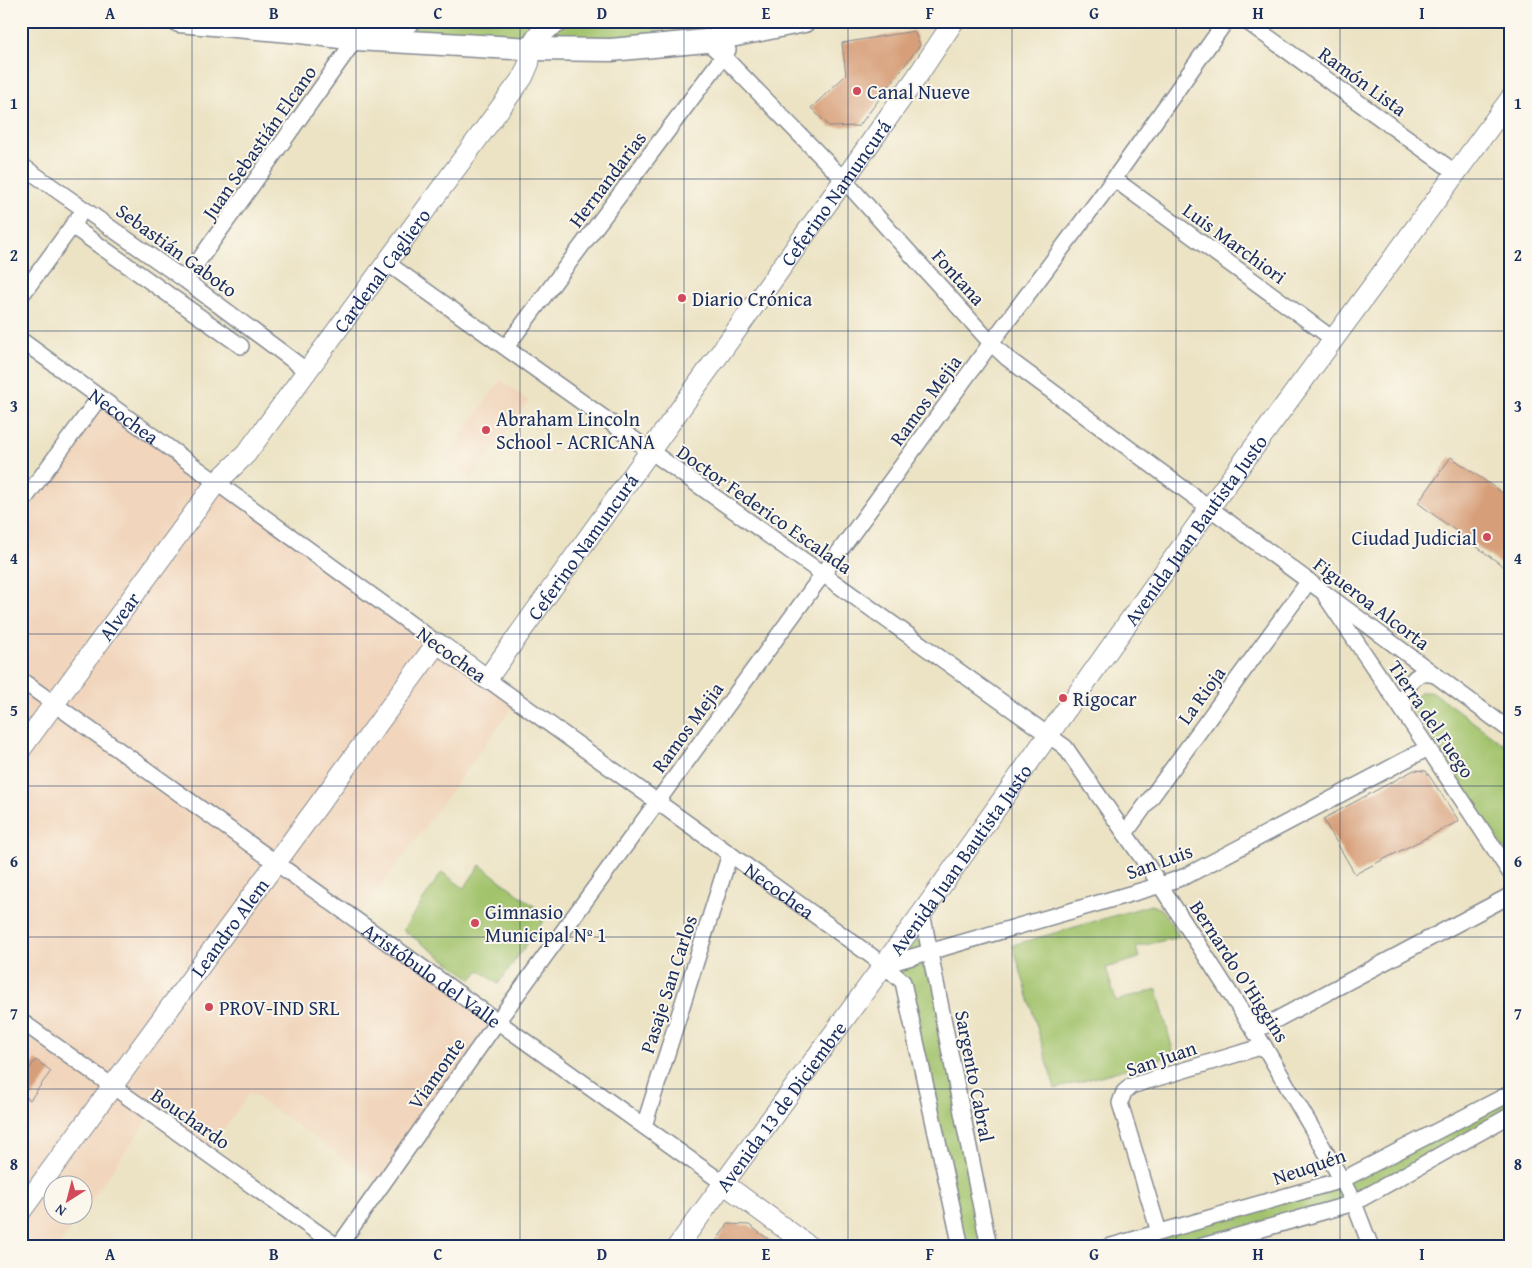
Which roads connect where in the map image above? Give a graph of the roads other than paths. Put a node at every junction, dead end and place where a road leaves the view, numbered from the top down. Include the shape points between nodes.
1 (179, 21) edge
2 (409, 21) edge
3 (558, 21) edge
4 (804, 21) edge
5 (954, 21) edge
6 (1226, 21) edge
7 (1246, 21) edge
8 (360, 32) junction
9 (740, 34) junction
10 (706, 41) junction
11 (531, 49) junction
12 (723, 56) junction
13 (1511, 98) edge
14 (21, 165) edge
15 (1456, 173) junction
16 (1114, 179) junction
17 (844, 180) junction
18 (85, 210) junction
19 (72, 226) junction
20 (387, 263) junction
21 (185, 280) junction
22 (21, 296) edge
23 (1333, 339) junction
24 (21, 340) edge
25 (991, 343) junction
26 (241, 346) dead end
27 (506, 348) junction
28 (307, 370) junction
29 (99, 398) junction
30 (650, 452) junction
31 (216, 483) junction
32 (26, 497) dead end
33 (1210, 507) junction
34 (823, 575) junction
35 (1314, 584) junction
36 (436, 643) junction
37 (1435, 675) junction
38 (487, 679) junction
39 (21, 680) edge
40 (54, 704) junction
41 (1405, 714) junction
42 (1511, 731) edge
43 (1048, 735) junction
44 (1428, 748) junction
45 (21, 749) edge
46 (657, 802) junction
47 (1126, 832) junction
48 (730, 854) junction
49 (276, 863) junction
50 (1511, 874) edge
51 (1161, 885) junction
52 (1511, 895) edge
53 (922, 913) junction
54 (929, 951) junction
55 (884, 964) junction
56 (21, 1021) edge
57 (497, 1022) junction
58 (1255, 1031) junction
59 (1264, 1046) junction
60 (112, 1087) junction
61 (1511, 1092) edge
62 (1511, 1115) edge
63 (644, 1126) junction
64 (1342, 1180) junction
65 (723, 1183) junction
66 (1354, 1203) junction
67 (21, 1211) edge
68 (1159, 1232) junction
69 (338, 1247) edge
70 (677, 1247) edge
71 (810, 1247) edge
72 (961, 1247) edge
73 (989, 1247) edge
74 (1108, 1247) edge
75 (1199, 1247) edge
76 (1371, 1247) edge

1 - 8 highway via 301,32
2 - 8 highway
3 - 11 highway via 543,30
4 - 9 highway
5 - 17 main road, Ceferino Namuncurá
6 - 16 street, Ramos Mejia
7 - 15 street, Ramón Lista
8 - 11 highway
8 - 21 street, Juan Sebastián Elcano
9 - 10 highway
9 - 12 street, Hernandarias
10 - 11 highway via 611,50
10 - 12 street, Fontana
11 - 20 main road, Cardenal Cagliero via 523,77
12 - 17 street, Fontana
12 - 27 street, Hernandarias
13 - 15 main road, Avenida Juan Bautista Justo
14 - 18 street, Sebastián Gaboto
15 - 23 main road, Avenida Juan Bautista Justo
16 - 23 street, Luis Marchiori
16 - 25 street, Ramos Mejia
17 - 25 street, Fontana
17 - 30 main road, Ceferino Namuncurá
18 - 19 street
18 - 21 street, Sebastián Gaboto
19 - 22 street
19 - 26 street
20 - 27 street, Doctor Federico Escalada
20 - 28 main road, Cardenal Cagliero
21 - 28 street, Sebastián Gaboto
23 - 33 main road, Avenida Juan Bautista Justo
24 - 29 street, Necochea
25 - 33 street, Fontana
25 - 34 street, Ramos Mejia
27 - 30 street, Doctor Federico Escalada
28 - 31 main road, Cardenal Cagliero via 246,454
29 - 31 street, Necochea
29 - 32 street
30 - 34 street, Doctor Federico Escalada
30 - 38 main road, Ceferino Namuncurá
31 - 36 street, Necochea
31 - 40 main road, Alvear
33 - 35 street, Figueroa Alcorta
33 - 43 main road, Avenida Juan Bautista Justo
34 - 43 street, Doctor Federico Escalada
34 - 46 street, Ramos Mejia
35 - 37 street, Figueroa Alcorta
35 - 41 street, Tierra del Fuego
35 - 47 street, La Rioja
36 - 38 main road, Necochea
36 - 49 main road, Leandro Alem
37 - 41 street via 1424,674 1414,679 1405,696
37 - 42 street, Figueroa Alcorta
38 - 46 street, Necochea
39 - 40 street, Aristóbulo del Valle
40 - 45 main road, Alvear
40 - 49 street, Aristóbulo del Valle
41 - 44 street, Tierra del Fuego
43 - 47 street, Bernardo O'Higgins via 1065,747
43 - 53 main road, Avenida Juan Bautista Justo
44 - 50 street, Tierra del Fuego
44 - 51 street, San Luis via 1186,876
46 - 48 street, Necochea
46 - 57 street, Viamonte
47 - 51 street, Bernardo O'Higgins
48 - 55 street, Necochea
48 - 63 street, Pasaje San Carlos
49 - 57 street, Aristóbulo del Valle
49 - 60 main road, Leandro Alem
51 - 54 street, San Luis
51 - 58 street, Bernardo O'Higgins
52 - 58 street
53 - 54 street, Sargento Cabral
53 - 55 main road, Avenida Juan Bautista Justo
54 - 55 street, San Luis
54 - 73 street, Sargento Cabral
55 - 65 main road, Avenida 13 de Diciembre
55 - 72 street, Necochea via 903,982
56 - 60 street, Bouchardo
57 - 63 street, Aristóbulo del Valle
57 - 69 street, Viamonte
58 - 59 street, Bernardo O'Higgins
59 - 64 street, Bernardo O'Higgins
59 - 68 street, San Juan via 1131,1086 1124,1092 1120,1103
60 - 67 main road, Leandro Alem
60 - 69 street, Bouchardo
61 - 64 street, Neuquén
62 - 66 street
63 - 65 street, Aristóbulo del Valle
64 - 66 street, Bernardo O'Higgins
64 - 68 street, Neuquén
65 - 70 main road, Avenida 13 de Diciembre
65 - 71 main road, Aristóbulo del Valle
66 - 75 street
66 - 76 street, Bernardo O'Higgins
68 - 74 street, Neuquén

